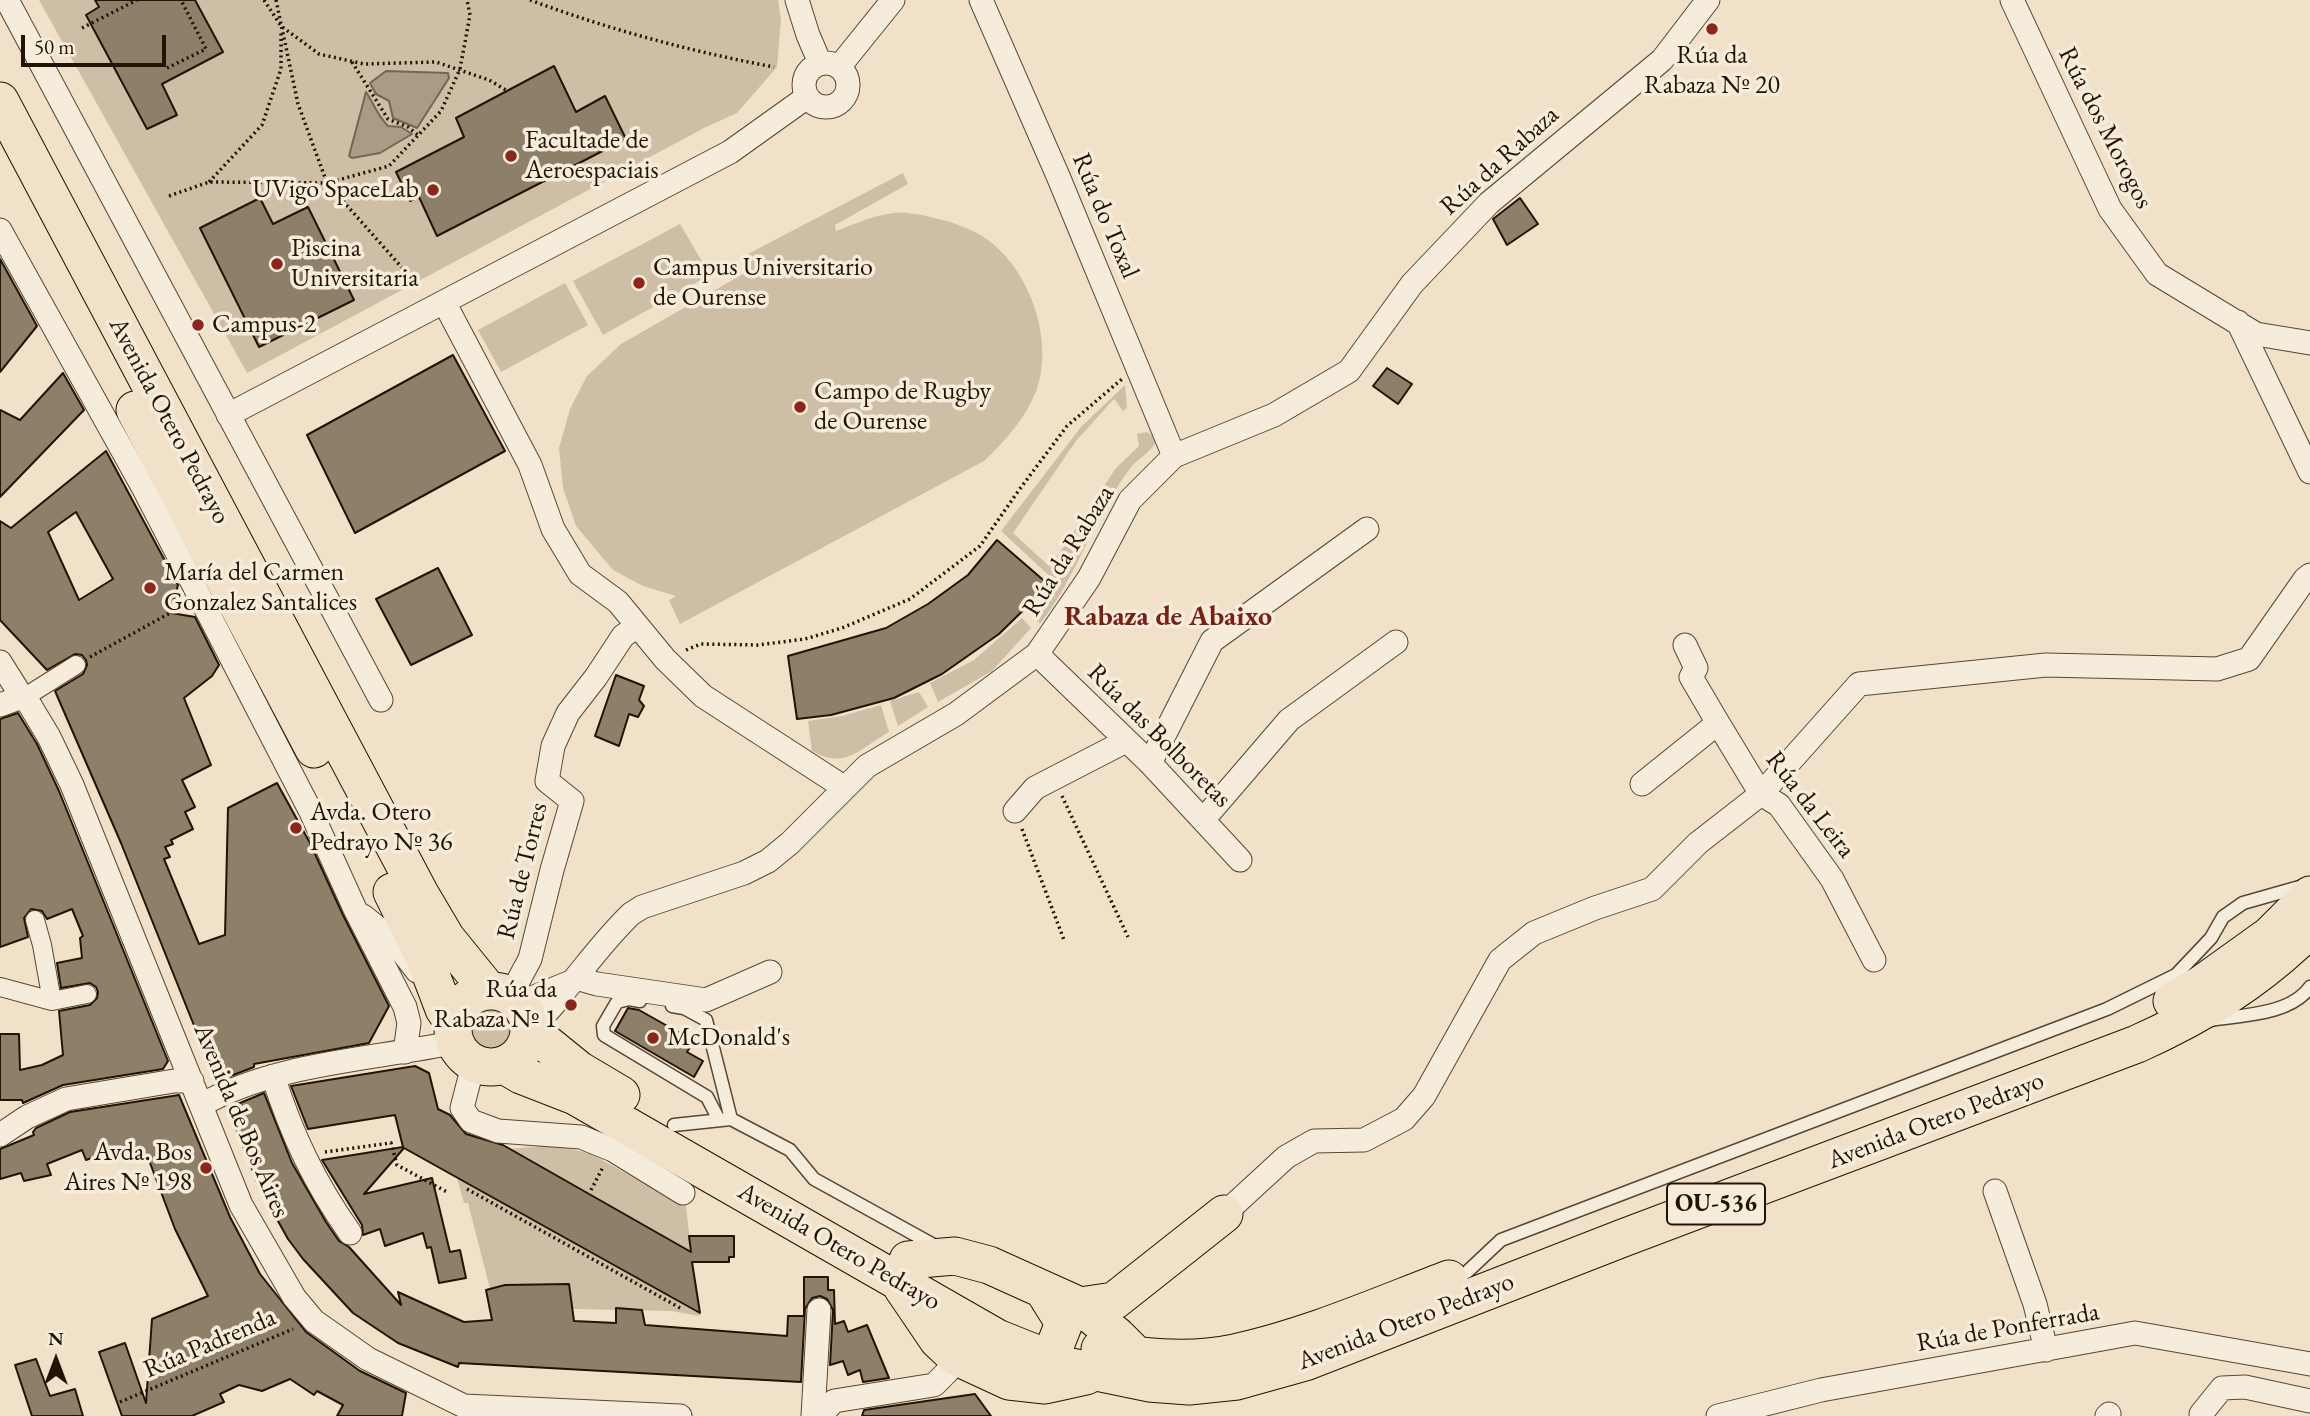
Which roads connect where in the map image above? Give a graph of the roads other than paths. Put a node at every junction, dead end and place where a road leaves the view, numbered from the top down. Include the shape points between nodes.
1 (6, 0) edge
2 (797, 0) edge
3 (893, 0) edge
4 (981, 0) edge
5 (1707, 0) edge
6 (2012, 0) edge
7 (830, 65) junction
8 (807, 97) junction
9 (0, 101) edge
10 (0, 153) edge
11 (0, 230) edge
12 (444, 302) junction
13 (2238, 322) junction
14 (2310, 344) edge
15 (228, 415) junction
16 (1174, 456) junction
17 (2310, 472) edge
18 (1367, 528) dead end
19 (2310, 575) edge
20 (636, 627) junction
21 (1396, 642) dead end
22 (1685, 645) dead end
23 (1037, 654) junction
24 (0, 662) edge
25 (76, 665) road end
26 (24, 697) junction
27 (381, 700) dead end
28 (0, 705) edge
29 (1717, 723) junction
30 (1126, 741) junction
31 (1150, 763) junction
32 (1642, 785) dead end
33 (845, 788) junction
34 (1761, 794) junction
35 (1015, 811) road end
36 (1203, 820) junction
37 (1240, 860) dead end
38 (355, 909) junction
39 (2301, 912) edge
40 (35, 920) dead end
41 (1874, 960) dead end
42 (770, 972) dead end
43 (574, 980) junction
44 (435, 983) junction
45 (0, 987) edge
46 (2310, 988) edge
47 (86, 994) dead end
48 (52, 1001) junction
49 (515, 1010) junction
50 (2182, 1024) junction
51 (472, 1048) junction
52 (405, 1052) junction
53 (273, 1076) junction
54 (192, 1081) junction
55 (201, 1105) junction
56 (725, 1120) junction
57 (674, 1125) junction
58 (0, 1135) edge
59 (1995, 1191) dead end
60 (683, 1193) dead end
61 (1224, 1214) junction
62 (350, 1233) dead end
63 (903, 1270) junction
64 (1044, 1291) junction
65 (956, 1302) junction
66 (1080, 1306) junction
67 (819, 1310) dead end
68 (1127, 1346) junction
69 (1054, 1349) junction
70 (2046, 1349) junction
71 (2310, 1364) edge
72 (1187, 1372) junction
73 (1099, 1373) junction
74 (1009, 1381) junction
75 (2310, 1401) edge
76 (455, 1411) edge
77 (2201, 1414) dead end
78 (680, 1416) edge
79 (813, 1416) edge
80 (820, 1416) edge
81 (1718, 1416) edge

1 - 15 street
2 - 7 street via 808,35
3 - 7 street
4 - 16 street, Rúa do Toxal
5 - 16 street, Rúa da Rabaza via 1662,60 1489,203 1412,284 1349,371 1275,415
6 - 13 street, Rúa dos Morogos via 2110,209 2157,274
7 - 8 street via 811,68 803,87
7 - 8 street via 847,78 844,99 825,107
8 - 12 street via 730,152
9 - 49 main road, Avenida Otero Pedrayo via 420,894 446,938
10 - 44 main road, Avenida Otero Pedrayo via 397,902
11 - 38 street, Avenida Otero Pedrayo via 144,489 311,812
12 - 15 street
12 - 20 street via 530,465 553,528 580,574 618,602
13 - 14 street, Rúa dos Morogos via 2256,334
13 - 17 street
15 - 27 street
16 - 23 street, Rúa da Rabaza via 1130,500 1089,578
18 - 31 street via 1212,641
19 - 34 street via 2249,659 2217,669 2046,665 1859,684
20 - 33 street via 704,695
20 - 49 street, Rúa de Torres via 623,636 568,713 553,746 547,781 572,801
21 - 36 street via 1289,720
22 - 29 street, Rúa da Leira via 1695,661 1691,677
23 - 30 street, Rúa das Bolboretas
23 - 33 street, Rúa da Rabaza via 956,714 867,766
24 - 26 street, Avenida de Bos Aires
25 - 26 street
26 - 28 street
26 - 54 street, Avenida de Bos Aires via 50,737 72,785
29 - 32 street
29 - 34 street, Rúa da Leira
30 - 31 street, Rúa das Bolboretas
30 - 35 street via 1035,788
31 - 36 street, Rúa das Bolboretas
33 - 43 street, Rúa da Rabaza via 768,860 631,914
34 - 41 street, Rúa da Leira via 1779,806 1832,879
34 - 61 street via 1698,842 1652,889 1534,933 1500,960 1424,1097 1404,1119 1364,1140 1314,1141 1286,1157
36 - 37 street, Rúa das Bolboretas
38 - 44 street, Avenida Otero Pedrayo
38 - 52 street, Avenida Otero Pedrayo via 405,1007 409,1023
39 - 50 main road, Avenida Otero Pedrayo / OU-536 via 2275,962
39 - 72 main road, Avenida Otero Pedrayo / OU-536 via 2270,935 2215,955 2160,1009 2014,1068 1293,1337 1232,1353
40 - 48 street
42 - 43 street via 706,1000
43 - 49 street
44 - 51 main road, Avenida Otero Pedrayo via 444,1009
45 - 48 street
46 - 50 lane via 2297,1000 2263,1012
47 - 48 street
49 - 51 main road via 522,1053
49 - 51 main road via 472,997 464,1002
49 - 57 main road, Avenida Otero Pedrayo via 579,1070
50 - 72 main road, Avenida Otero Pedrayo / OU-536 via 1305,1362 1237,1381
51 - 52 street
51 - 60 street via 462,1108 471,1121 498,1131 580,1138 613,1150
51 - 63 main road, Avenida Otero Pedrayo via 575,1097
52 - 53 street
53 - 55 street via 223,1092
53 - 62 street via 302,1156
54 - 55 street, Avenida de Bos Aires
54 - 58 street via 66,1099
55 - 76 street, Avenida de Bos Aires via 241,1205 294,1297 314,1321
56 - 56 lane via 706,1020 684,1007 629,999 617,1002 603,1026 604,1035 706,1097
56 - 57 lane
56 - 65 lane via 790,1150 814,1179
57 - 63 main road, Avenida Otero Pedrayo
59 - 70 street
61 - 66 main road via 1114,1301
61 - 68 main road
63 - 65 main road
63 - 65 main road
64 - 65 main road
64 - 66 main road
64 - 69 main road via 1064,1323
65 - 69 main road, Avenida Otero Pedrayo via 997,1338
65 - 74 main road
65 - 80 street via 948,1371 934,1385 834,1401
66 - 68 main road
67 - 79 street
68 - 69 main road, Avenida Otero Pedrayo
68 - 72 main road, Avenida Otero Pedrayo
69 - 73 main road, Avenida Otero Pedrayo
69 - 74 main road
70 - 71 street, Rúa de Ponferrada via 2135,1333
70 - 81 street, Rúa de Ponferrada via 1821,1390
72 - 73 main road, Avenida Otero Pedrayo via 1149,1383
73 - 74 main road via 1045,1385
75 - 77 street via 2245,1387 2222,1388
76 - 78 street, Avenida de Bos Aires

